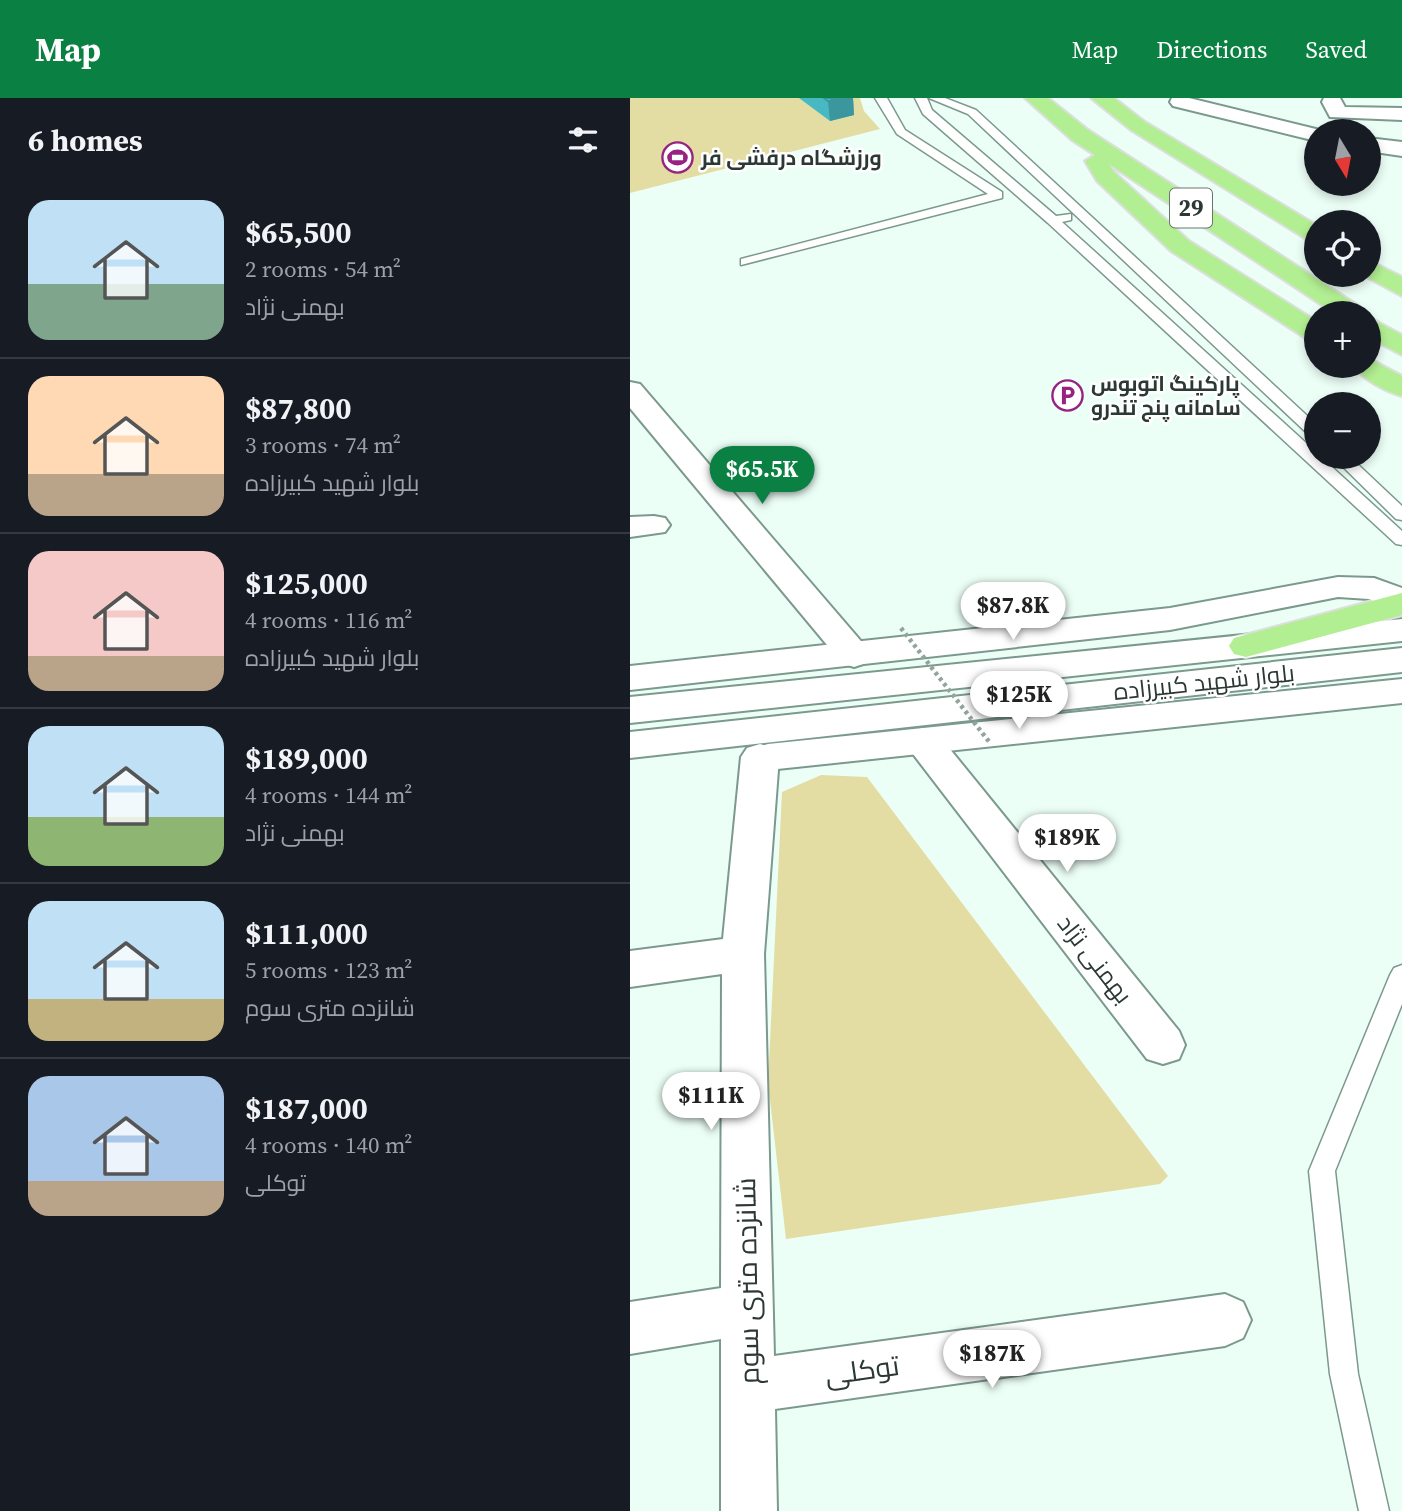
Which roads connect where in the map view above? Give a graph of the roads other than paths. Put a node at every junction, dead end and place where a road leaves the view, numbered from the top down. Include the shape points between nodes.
1 (881, 98) edge
2 (921, 98) edge
3 (935, 98) edge
4 (1035, 98) edge
5 (1101, 98) edge
6 (1180, 102) dead end
7 (1332, 102) dead end
8 (1402, 114) edge
9 (1304, 132) edge
10 (1080, 135) junction
11 (1381, 146) edge
12 (1402, 149) edge
13 (1081, 213) junction
14 (1054, 220) junction
15 (1304, 228) edge
16 (746, 262) dead end
17 (1381, 275) edge
18 (1402, 288) edge
19 (1333, 301) edge
20 (1304, 325) edge
21 (1381, 333) edge
22 (1402, 347) edge
23 (1381, 375) edge
24 (1402, 388) edge
25 (630, 390) edge
26 (1304, 422) edge
27 (1354, 469) edge
28 (1402, 515) edge
29 (1402, 540) edge
30 (1402, 603) edge
31 (1402, 630) edge
32 (1246, 646) junction
33 (854, 655) junction
34 (1402, 660) edge
35 (630, 678) edge
36 (1402, 691) edge
37 (630, 710) edge
38 (922, 741) junction
39 (630, 746) edge
40 (760, 757) junction
41 (630, 773) edge
42 (743, 954) junction
43 (630, 969) edge
44 (1402, 975) edge
45 (1163, 1045) dead end
46 (748, 1308) junction
47 (1225, 1320) dead end
48 (630, 1328) edge
49 (748, 1386) junction
50 (750, 1511) edge
51 (1374, 1511) edge

1 - 16 lane via 901,132 998,195
2 - 14 lane via 927,112
3 - 13 lane via 972,112
4 - 10 highway, 29
5 - 15 highway, 29 via 1138,126
6 - 9 main road
7 - 8 main road via 1337,113
10 - 19 highway, 29
10 - 20 highway via 1105,176 1180,246
11 - 12 main road
13 - 14 lane
13 - 26 lane
14 - 29 lane
17 - 18 highway
21 - 22 highway
23 - 24 highway
25 - 33 main road
27 - 28 lane
30 - 32 highway
30 - 33 main road via 1374,589 1338,587 1170,619
31 - 32 main road, بلوار شهید کبیرزاده
32 - 37 main road, بلوار شهید کبیرزاده
33 - 35 main road
34 - 39 main road, بلوار شهید کبیرزاده
36 - 38 main road, بلوار شهید کبیرزاده
38 - 40 main road, بلوار شهید کبیرزاده
38 - 45 main road, بهمنی نژاد
40 - 41 main road, بلوار شهید کبیرزاده
40 - 42 main road, شانزده متری سوم
42 - 43 main road
42 - 46 main road, شانزده متری سوم
44 - 51 lane via 1322,1171 1344,1374
46 - 48 main road
46 - 49 main road, شانزده متری سوم
47 - 49 main road, توکلی
49 - 50 main road, شانزده متری سوم

